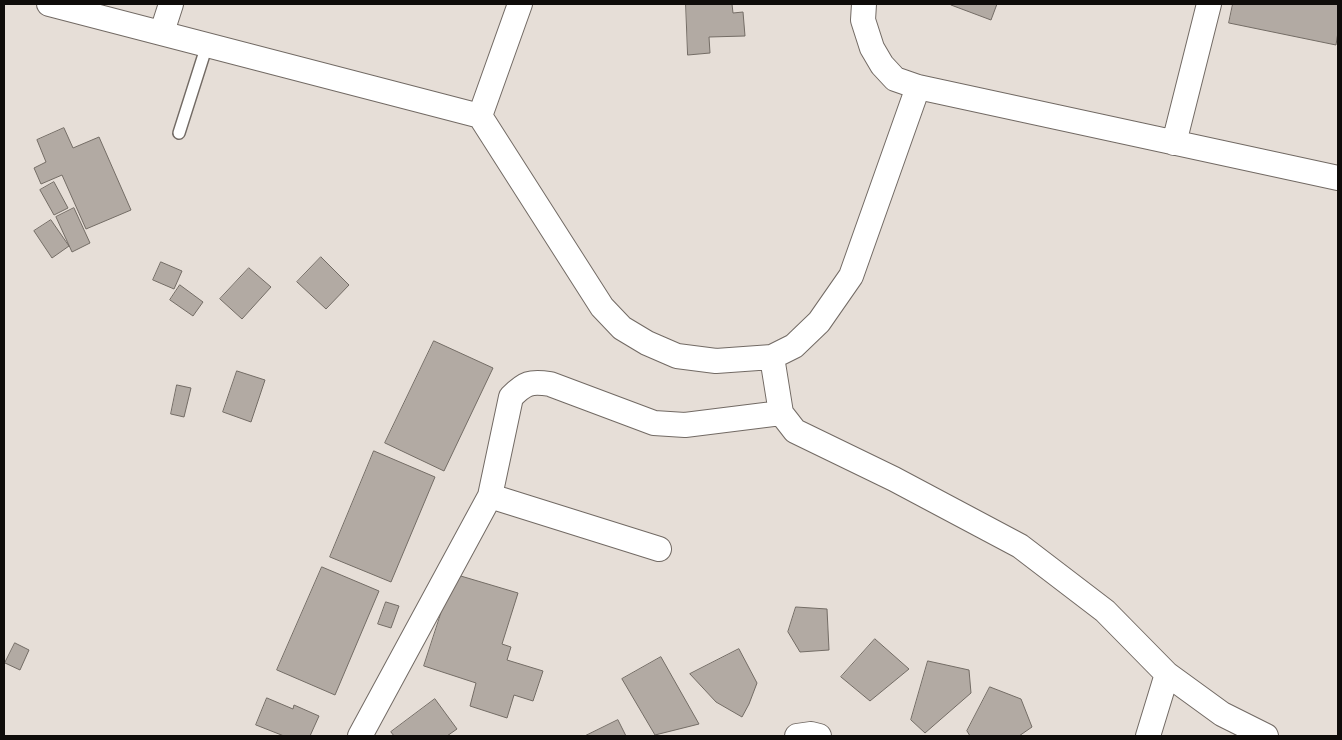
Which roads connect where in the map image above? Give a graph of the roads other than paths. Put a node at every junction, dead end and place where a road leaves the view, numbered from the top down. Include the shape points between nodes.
1 (49, 4) edge
2 (171, 4) edge
3 (520, 4) edge
4 (864, 4) edge
5 (1209, 4) edge
6 (162, 32) junction
7 (207, 45) junction
8 (918, 87) junction
9 (480, 116) junction
10 (179, 133) dead end
11 (1174, 143) junction
12 (1338, 178) edge
13 (772, 358) junction
14 (781, 413) junction
15 (490, 496) junction
16 (659, 549) dead end
17 (1167, 674) junction
18 (360, 736) edge
19 (797, 736) edge
20 (819, 736) edge
21 (1148, 736) edge
22 (1266, 736) edge

1 - 6 street
2 - 6 street
3 - 9 street
4 - 8 street via 863,20 872,48 882,65 895,79
5 - 11 street
6 - 7 street
7 - 9 street
7 - 10 lane
8 - 11 street
8 - 13 street via 851,276 818,322 794,346
9 - 13 street via 602,307 622,328 677,356 716,361
11 - 12 street
13 - 14 street
14 - 15 street via 685,425 654,423 550,384 534,382 522,386 510,397
14 - 17 street via 795,431 1020,546 1105,611
15 - 16 street
15 - 18 street
17 - 21 street
17 - 22 street via 1222,714
19 - 20 street

